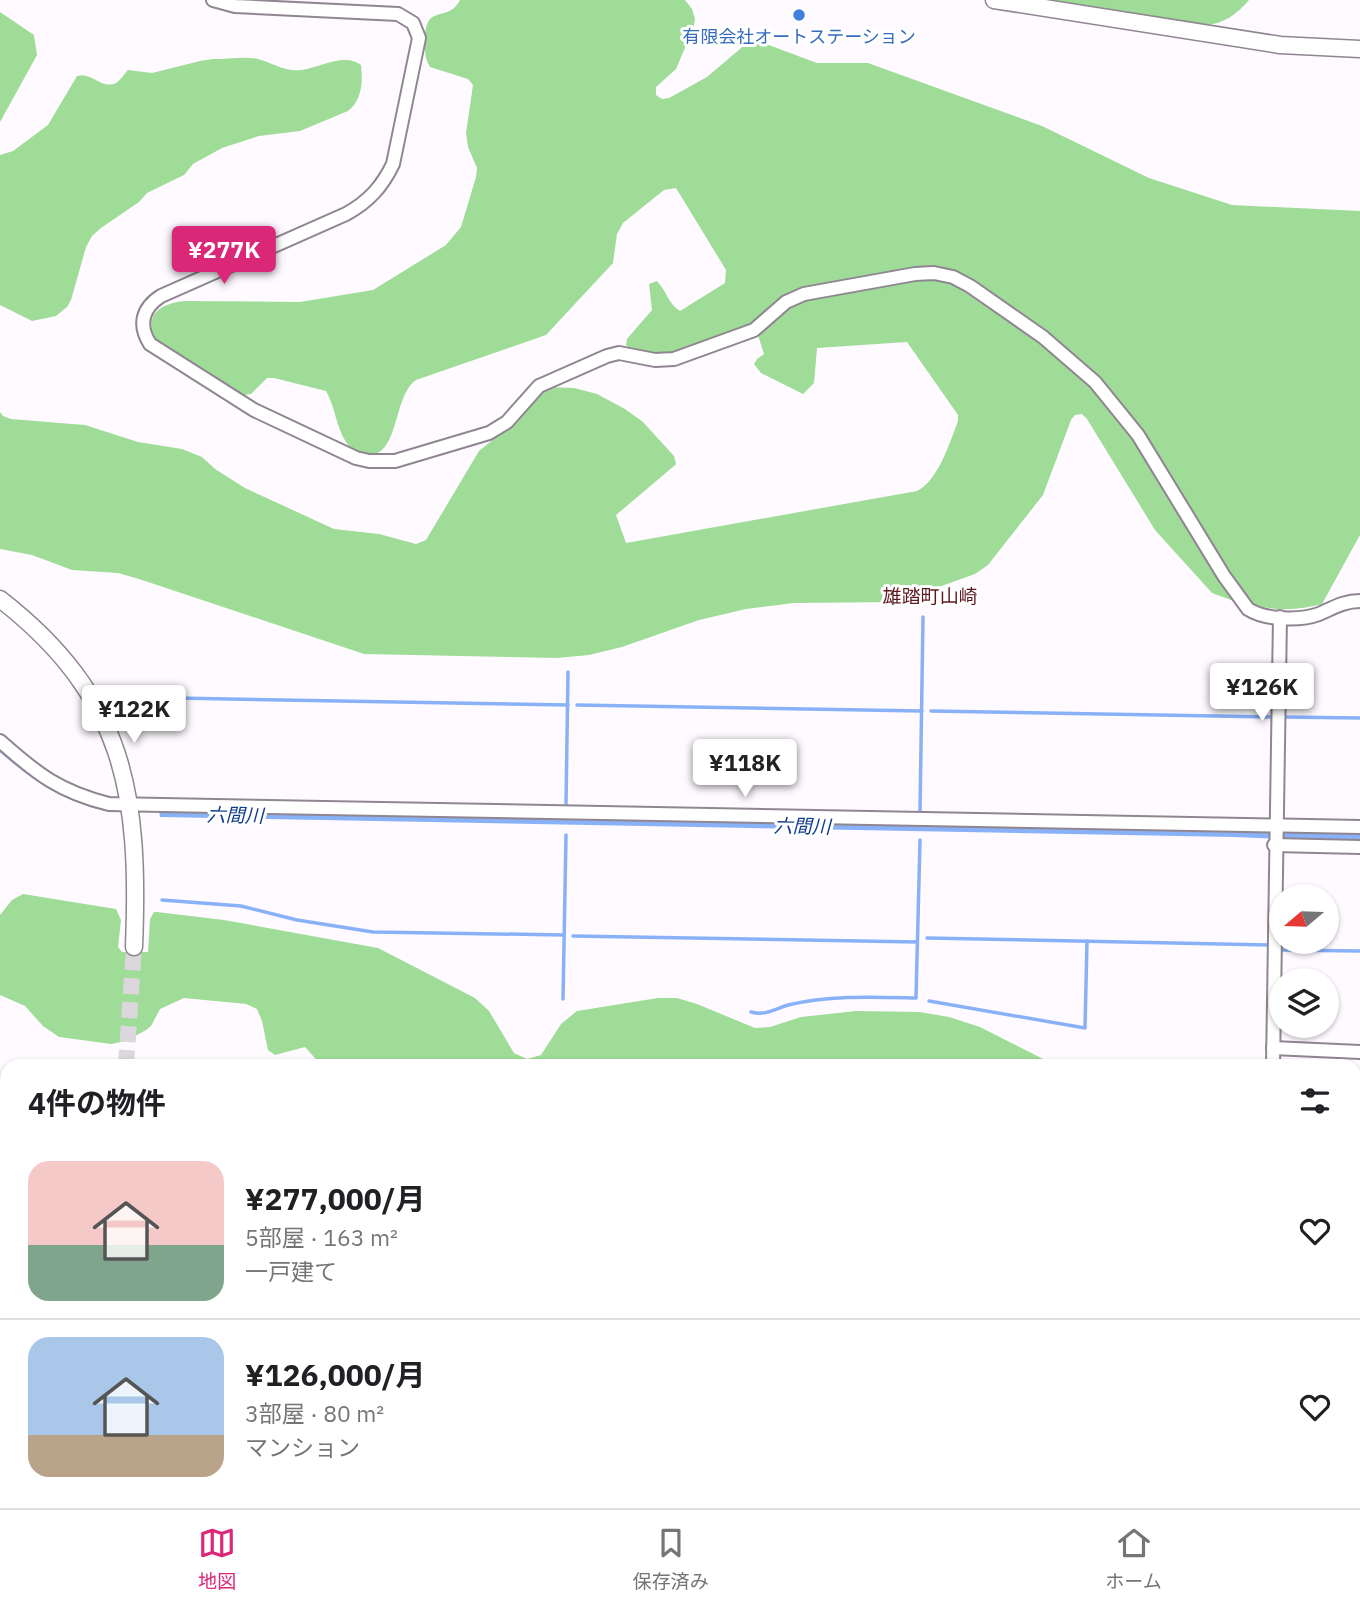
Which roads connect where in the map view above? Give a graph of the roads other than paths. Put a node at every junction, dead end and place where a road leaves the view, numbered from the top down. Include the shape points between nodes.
1 (213, 0) edge
2 (994, 0) edge
3 (1360, 49) edge
4 (0, 599) edge
5 (1360, 601) edge
6 (1280, 617) junction
7 (0, 741) edge
8 (130, 804) junction
9 (1360, 827) edge
10 (1277, 837) junction
11 (1360, 847) edge
12 (134, 947) tunnel mouth
13 (1273, 1048) junction
14 (1360, 1052) edge
15 (1273, 1059) edge

1 - 6 street via 234,6 398,14 413,23 419,38 393,164 369,198 346,214 161,296 147,309 143,327 150,344 254,410 356,458 395,461 498,428 539,386 607,356 655,360 683,356 754,330 786,302 804,294 934,273 953,277 981,293 1095,382 1138,435 1244,604 1254,612
2 - 3 street via 1280,45
4 - 8 street via 52,644 85,686 109,732
5 - 6 street via 1340,603 1310,616
6 - 10 street
7 - 8 street via 39,775 66,790 109,804
8 - 10 street
8 - 12 street
9 - 10 street
10 - 11 street
10 - 13 street
13 - 14 street
13 - 15 street

